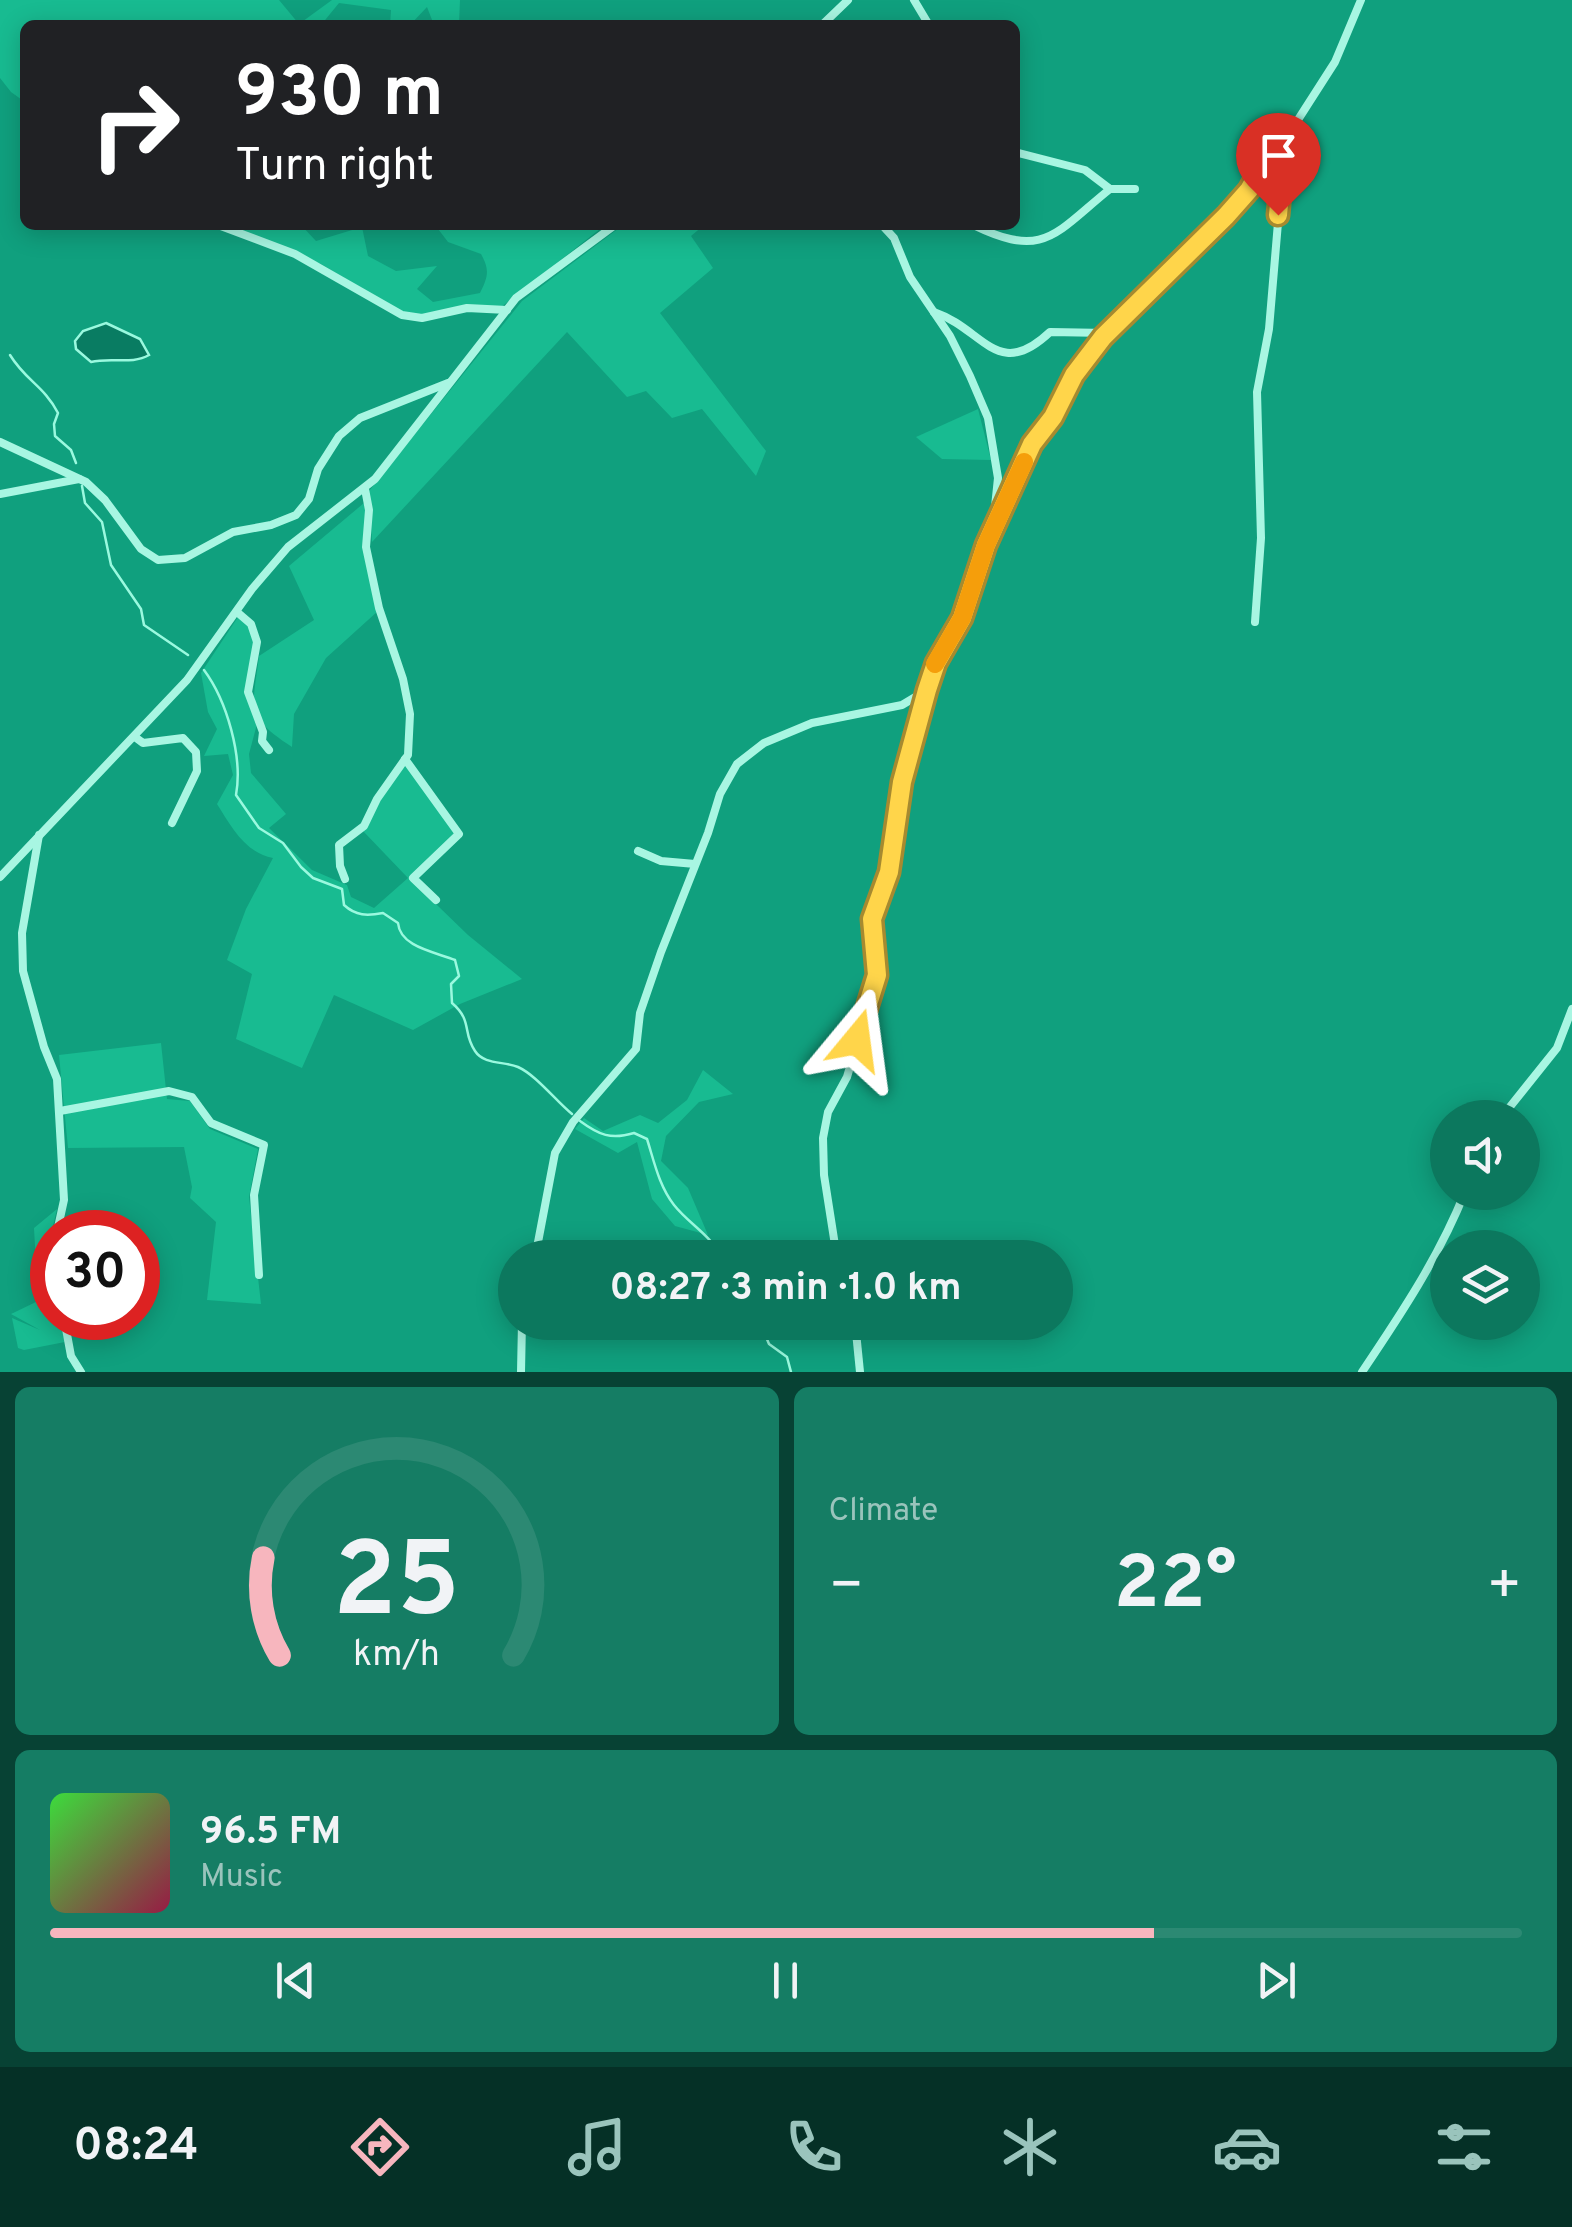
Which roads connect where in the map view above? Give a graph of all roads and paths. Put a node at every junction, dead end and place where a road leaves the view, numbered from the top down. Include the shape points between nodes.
1 (848, 0) edge
2 (1360, 0) edge
3 (832, 20) edge
4 (1285, 140) junction
5 (1020, 153) edge
6 (1135, 188) dead end
7 (1110, 189) junction
8 (230, 230) edge
9 (608, 230) edge
10 (887, 230) edge
11 (986, 230) edge
12 (508, 310) junction
13 (934, 312) junction
14 (1107, 333) junction
15 (452, 382) junction
16 (0, 442) edge
17 (79, 479) junction
18 (365, 489) junction
19 (0, 494) edge
20 (994, 526) junction
21 (237, 612) junction
22 (1254, 622) dead end
23 (927, 690) junction
24 (136, 736) junction
25 (269, 750) dead end
26 (405, 759) junction
27 (172, 823) dead end
28 (40, 834) junction
29 (638, 851) dead end
30 (695, 864) junction
31 (0, 877) edge
32 (345, 879) dead end
33 (436, 900) dead end
34 (1572, 1009) edge
35 (1516, 1100) edge
36 (60, 1111) junction
37 (62, 1210) edge
38 (1458, 1210) edge
39 (539, 1240) edge
40 (834, 1240) edge
41 (259, 1275) dead end
42 (67, 1340) edge
43 (522, 1340) edge
44 (857, 1340) edge
45 (80, 1372) edge
46 (521, 1372) edge
47 (860, 1372) edge
48 (1362, 1372) edge

1 - 3 street
2 - 4 street via 1335,62
4 - 14 street via 1270,151 1238,203
4 - 22 street via 1257,392 1261,538
5 - 7 street via 1085,170
6 - 7 street
7 - 11 street via 1049,238 1023,244
8 - 12 street via 322,268 402,316
9 - 12 street
10 - 13 street
12 - 15 street
13 - 14 street via 955,319 1002,354 1030,351 1050,332
13 - 20 street via 988,418 998,478
14 - 20 street via 1032,444
15 - 17 street via 360,418 339,436 296,515 233,532 185,558 158,560 141,549 105,500
15 - 18 street
16 - 17 street
17 - 19 street
18 - 21 street via 288,547
18 - 26 street via 366,547 410,714
20 - 23 street via 962,618
21 - 24 street
21 - 25 street via 257,642 248,692
23 - 30 street via 902,704 812,723 764,743 736,764
23 - 40 street via 902,782 889,872 872,919 877,975 823,1138
24 - 27 street via 144,743 183,738 196,752 196,772
24 - 28 street
26 - 32 street via 364,826 338,845
26 - 33 street via 459,834 414,878
28 - 31 street
28 - 36 street via 22,933 23,971 57,1078
29 - 30 street
30 - 39 street via 640,1013 636,1049 572,1122 555,1152
34 - 35 street via 1557,1048
36 - 37 street
36 - 41 street via 169,1091 192,1097 211,1123 264,1145 254,1196
38 - 48 street via 1426,1274
42 - 45 street
43 - 46 street
44 - 47 street

